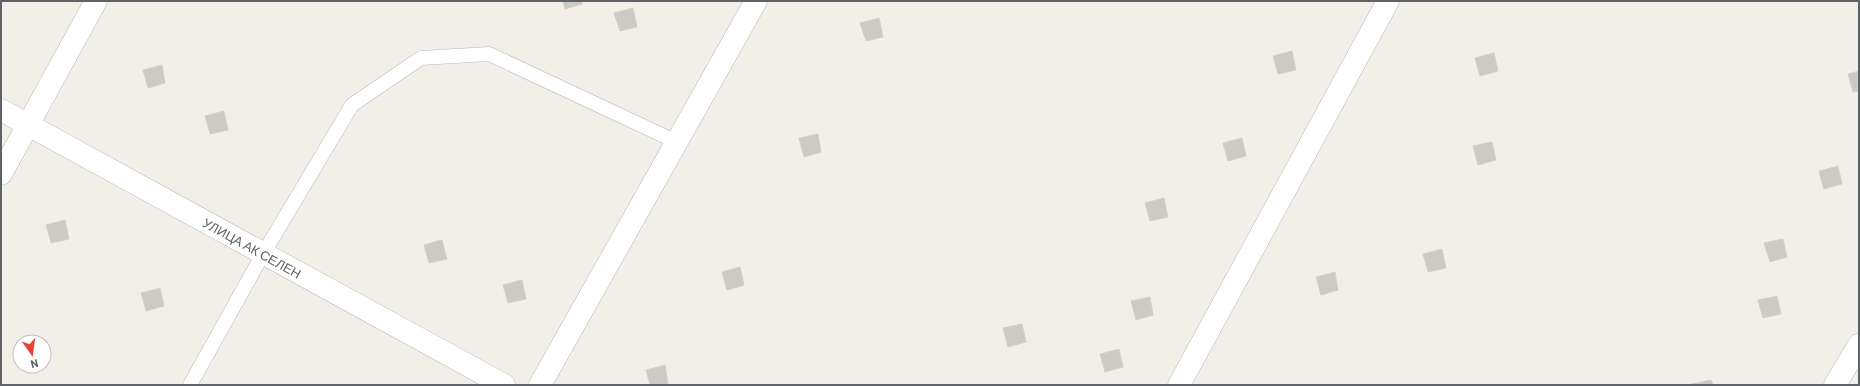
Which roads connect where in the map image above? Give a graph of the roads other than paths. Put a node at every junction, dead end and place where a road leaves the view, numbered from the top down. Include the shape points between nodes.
1 (96, 1) edge
2 (756, 1) edge
3 (1388, 1) edge
4 (1, 110) edge
5 (27, 124) junction
6 (677, 142) junction
7 (1, 174) edge
8 (263, 254) junction
9 (1859, 345) edge
10 (190, 385) edge
11 (504, 385) edge
12 (540, 385) edge
13 (1179, 385) edge
14 (1835, 385) edge

1 - 5 street
2 - 6 street
3 - 13 street
4 - 5 street, УЛИЦА АК СЕЛЕН
5 - 7 street
5 - 8 street, УЛИЦА АК СЕЛЕН
6 - 8 lane via 489,54 421,58 352,105
6 - 12 street
8 - 10 lane
8 - 11 street, УЛИЦА АК СЕЛЕН
9 - 14 street

